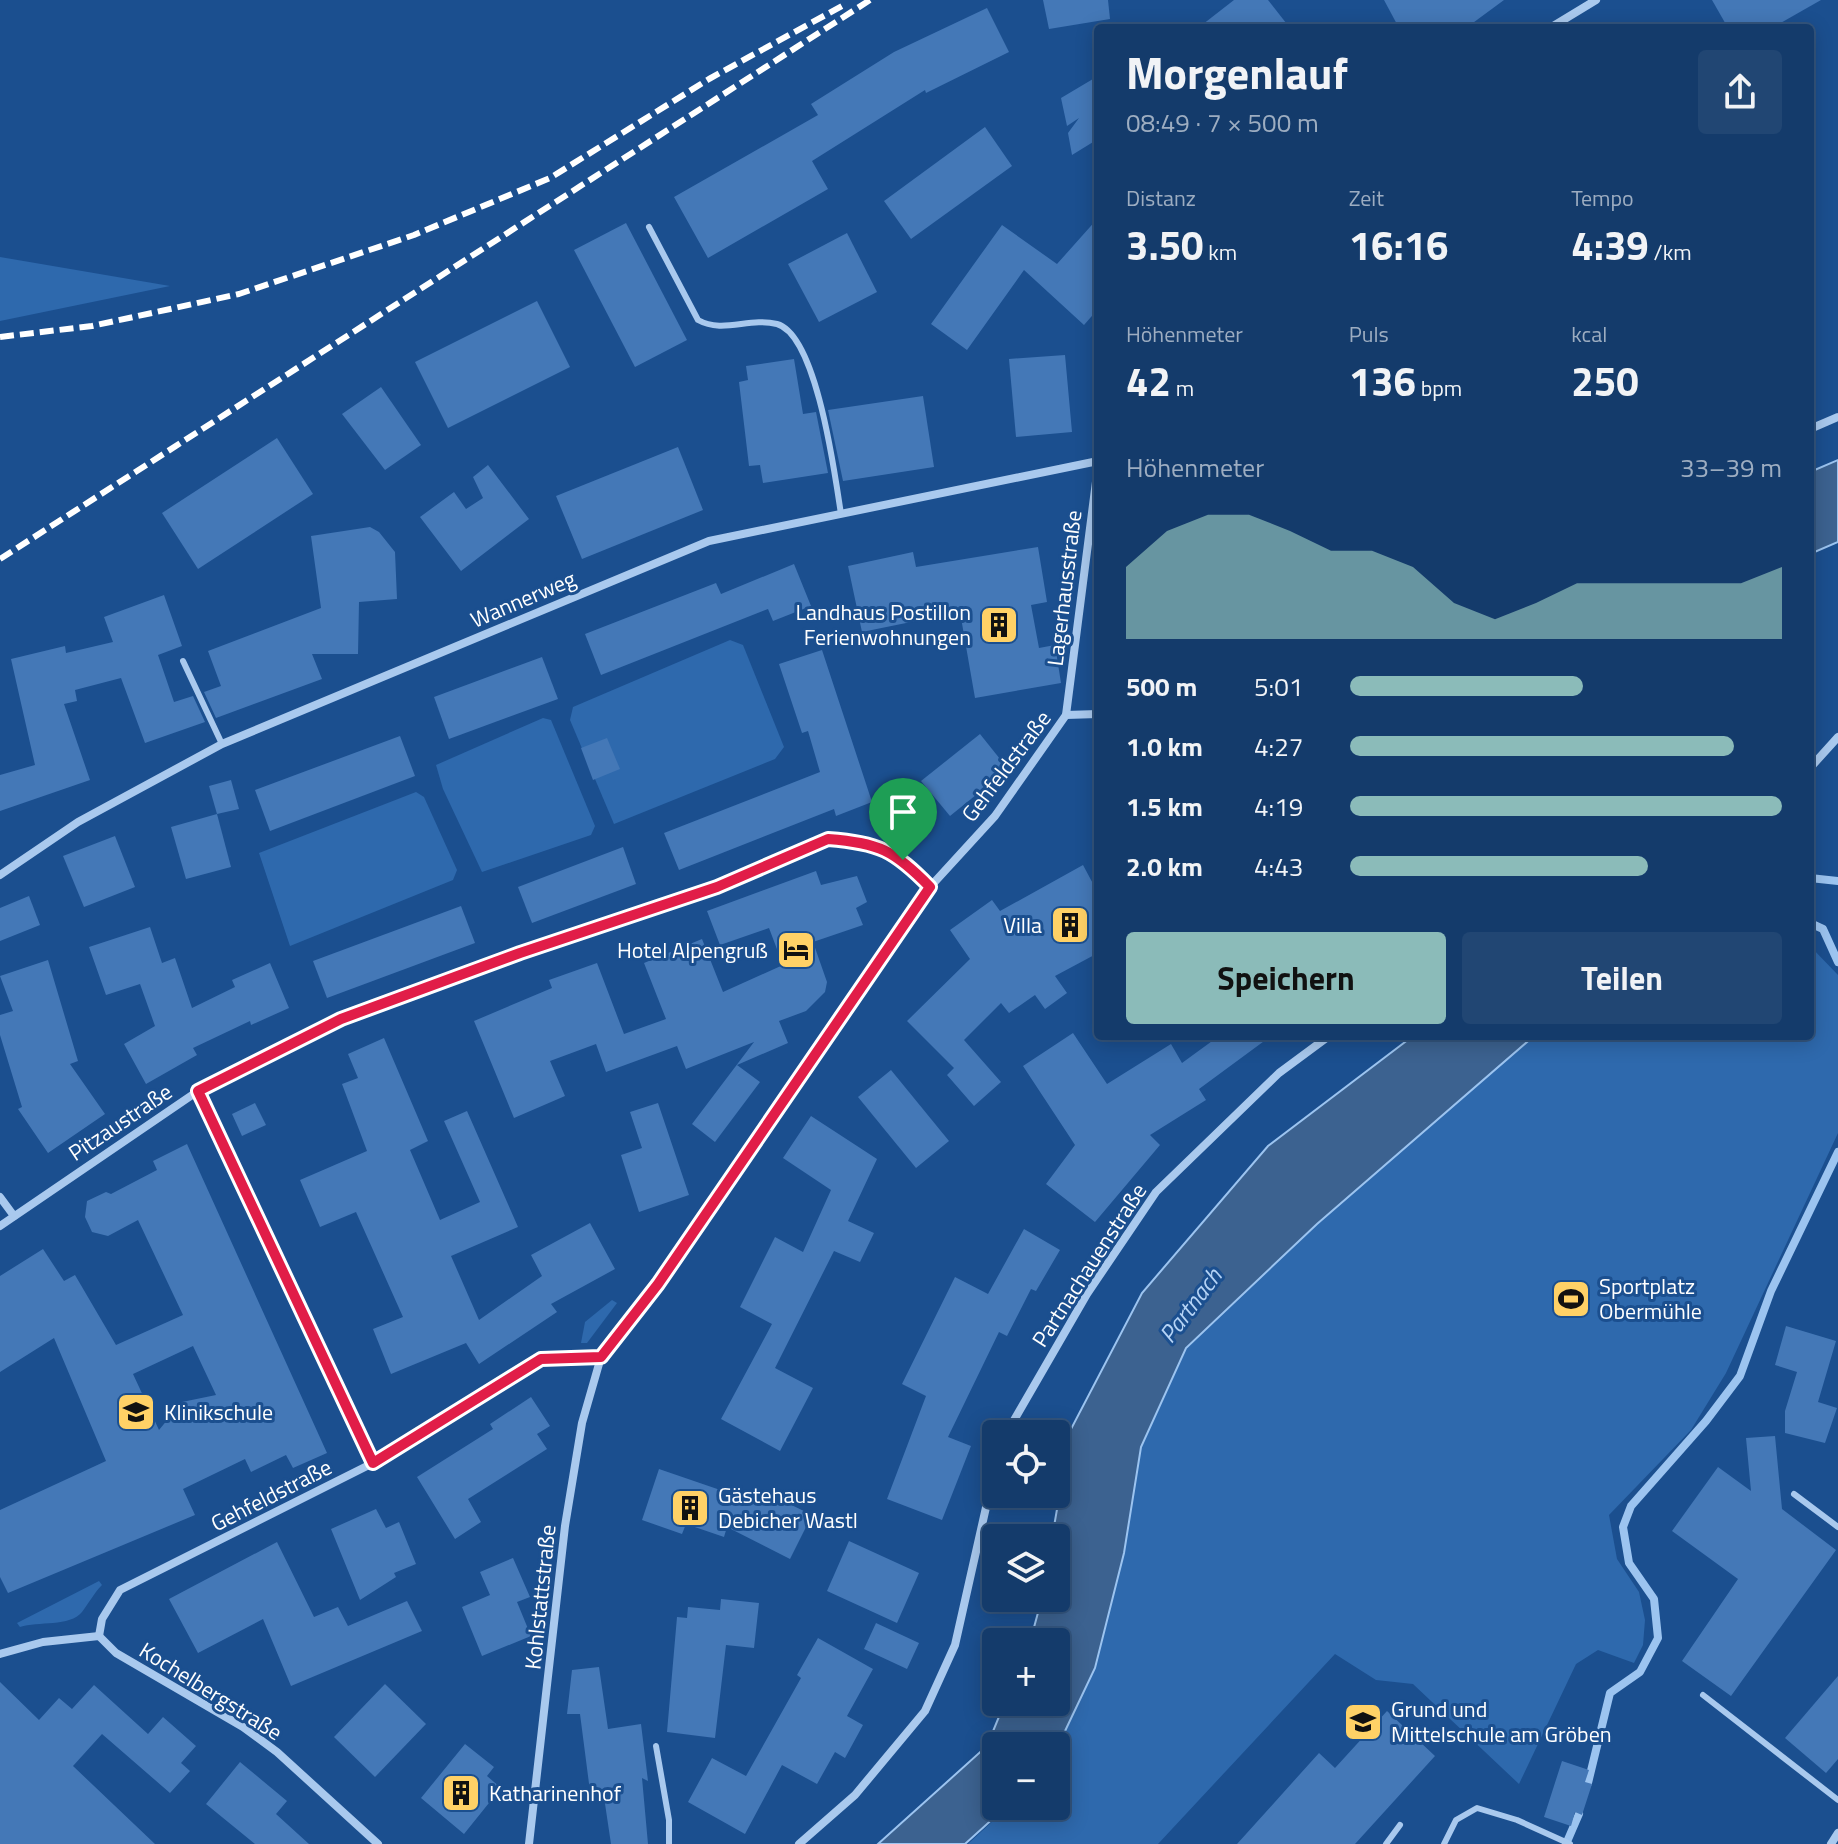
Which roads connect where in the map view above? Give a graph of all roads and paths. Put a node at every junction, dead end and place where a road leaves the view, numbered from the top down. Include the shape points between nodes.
1 (1596, 0) edge
2 (1557, 24) edge
3 (649, 227) dead end
4 (1838, 417) edge
5 (1814, 427) edge
6 (1094, 465) edge
7 (1094, 495) edge
8 (841, 514) junction
9 (183, 661) dead end
10 (1094, 714) edge
11 (1066, 715) junction
12 (1838, 737) edge
13 (222, 744) junction
14 (1814, 764) edge
15 (0, 875) edge
16 (930, 887) junction
17 (1324, 1040) edge
18 (198, 1091) junction
19 (0, 1197) edge
20 (14, 1216) junction
21 (0, 1226) edge
22 (601, 1357) junction
23 (1014, 1420) edge
24 (373, 1463) junction
25 (1794, 1494) dead end
26 (986, 1508) edge
27 (1838, 1527) edge
28 (99, 1636) junction
29 (0, 1654) edge
30 (1703, 1695) dead end
31 (656, 1746) dead end
32 (1838, 1800) edge
33 (1400, 1825) dead end
34 (1838, 1833) edge
35 (378, 1844) edge
36 (529, 1844) edge
37 (669, 1844) edge
38 (799, 1844) edge
39 (1386, 1844) edge
40 (1444, 1844) edge
41 (1570, 1844) edge
42 (1831, 1844) edge

1 - 2 street
3 - 8 lane via 698,320 723,327 757,321 781,325 798,341 833,456
4 - 5 street
6 - 8 street, Wannerweg
7 - 11 street, Lagerhausstraße
8 - 13 street, Wannerweg via 709,541
9 - 13 lane
10 - 11 street, Gehfeldstraße
11 - 16 street, Gehfeldstraße via 995,816
12 - 14 street
13 - 15 street, Wannerweg via 78,822
16 - 18 street, Pitzaustraße via 903,860 867,842 828,839 717,887 341,1019
16 - 22 street, Gehfeldstraße via 658,1284
17 - 23 street, Partnachauenstraße via 1279,1073 1156,1192 1087,1294
18 - 20 street, Pitzaustraße
18 - 24 street
19 - 20 street
20 - 21 street, Pitzaustraße
22 - 24 street, Gehfeldstraße via 541,1359
22 - 36 street, Kohlstattstraße via 582,1423 565,1526
24 - 28 street, Gehfeldstraße via 120,1590 102,1619
25 - 27 lane
26 - 38 street via 955,1645 925,1711 855,1795
28 - 29 street via 43,1642
28 - 35 street, Kochelbergstraße via 116,1653 277,1752
30 - 32 lane
31 - 37 lane
33 - 39 lane
34 - 42 street
40 - 41 lane via 1456,1820 1477,1808

